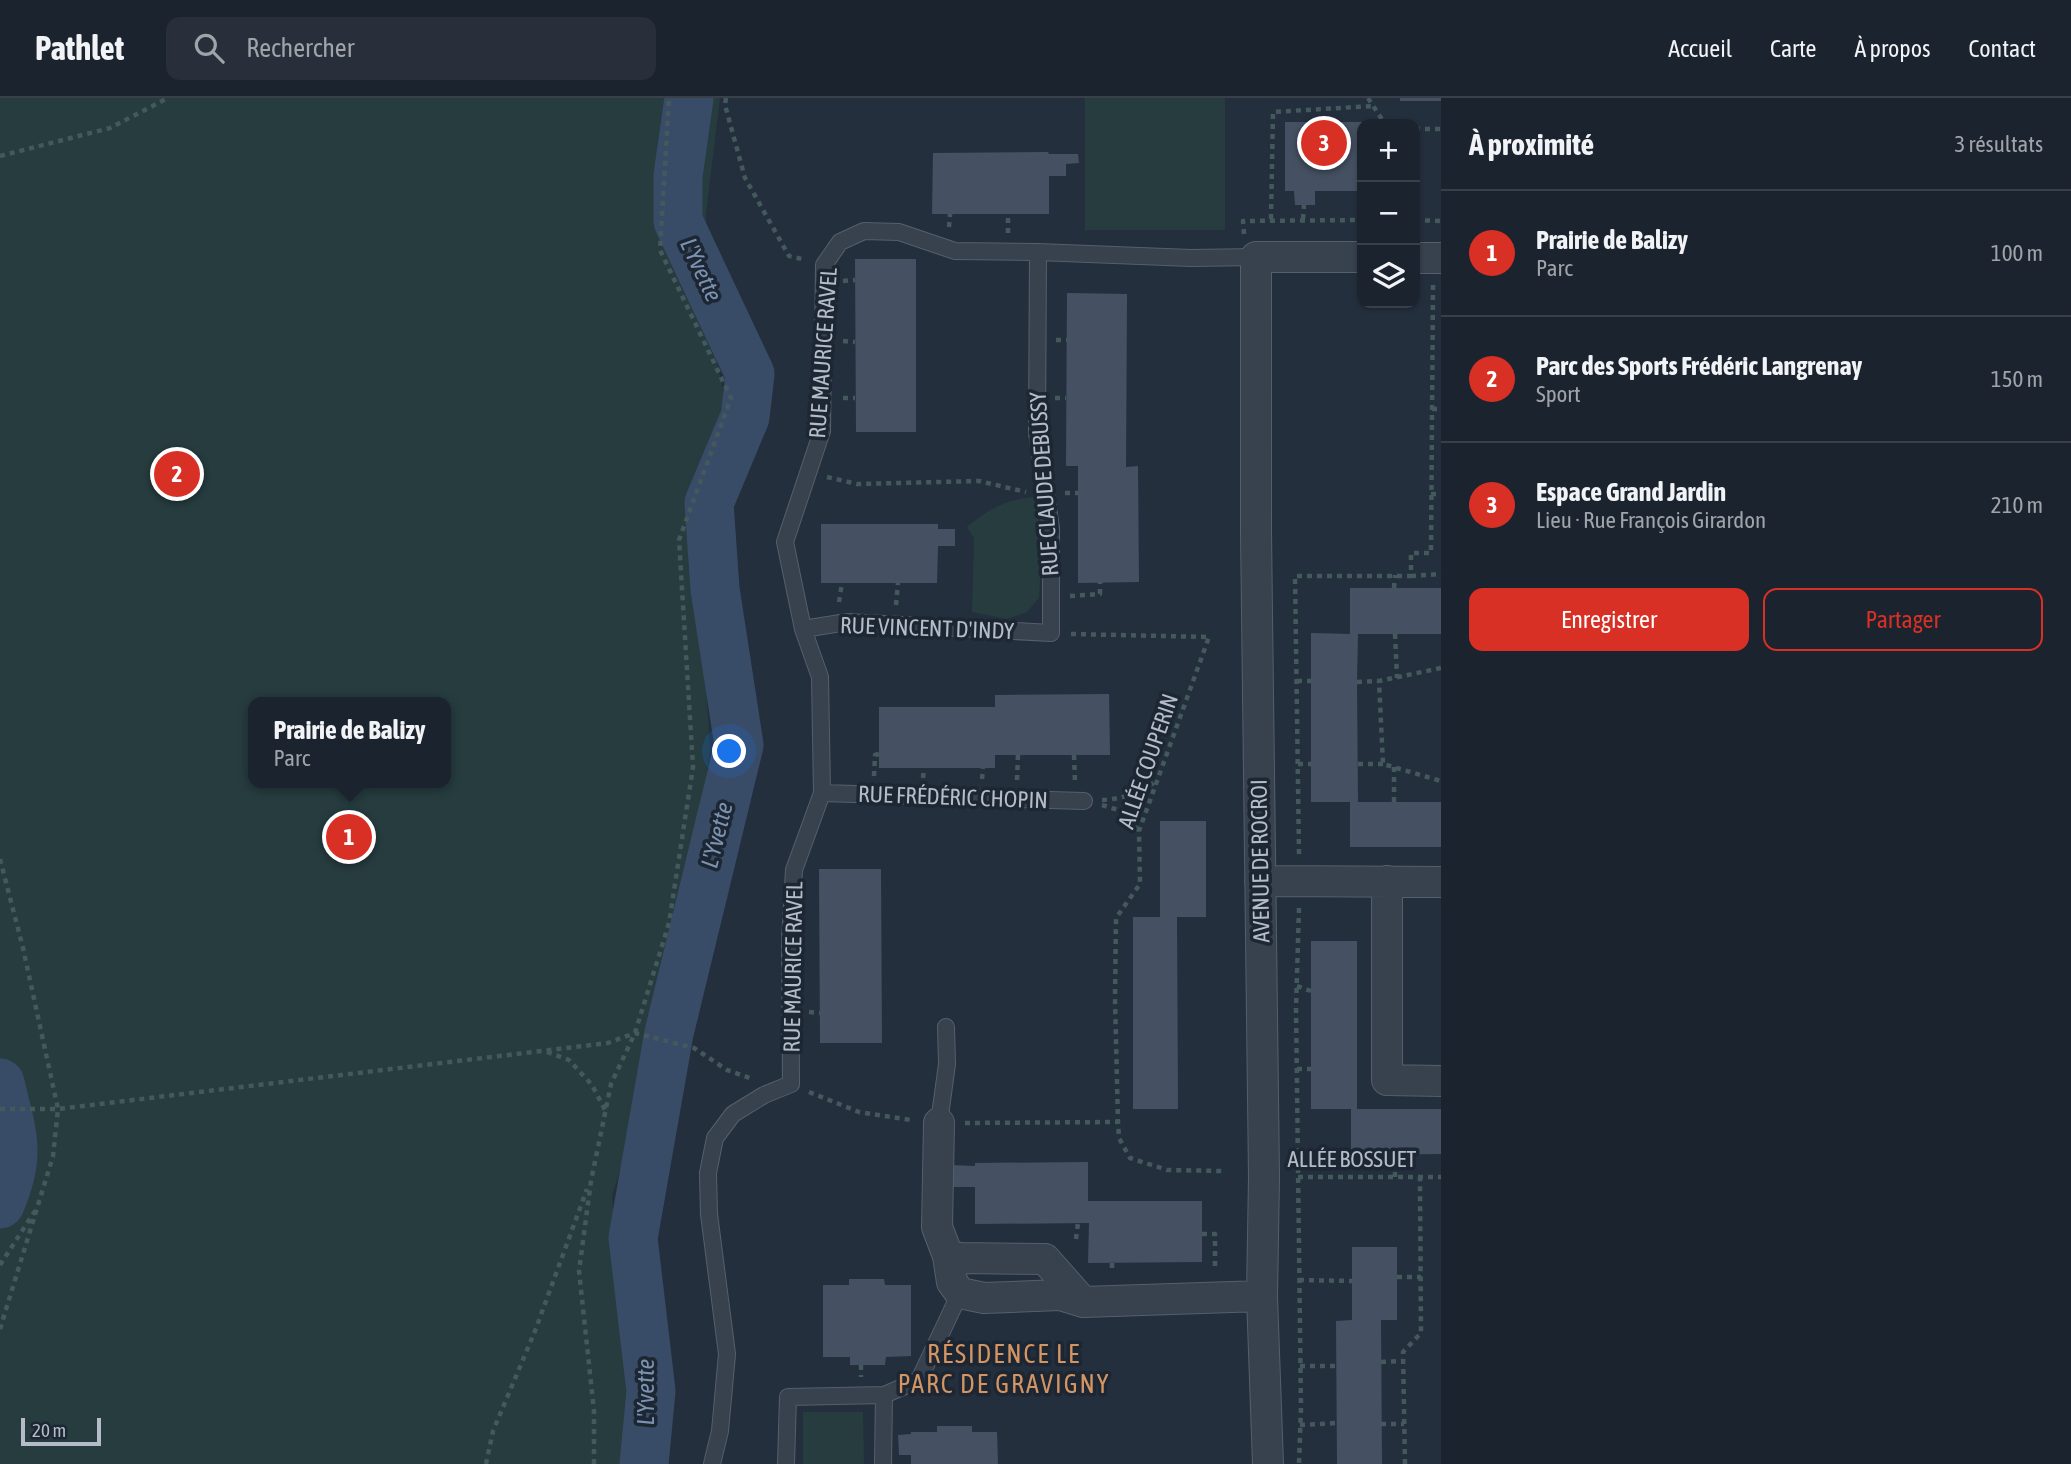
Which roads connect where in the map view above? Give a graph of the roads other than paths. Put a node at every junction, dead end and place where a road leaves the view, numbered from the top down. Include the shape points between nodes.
1 (1038, 251) junction
2 (1256, 257) junction
3 (1357, 257) edge
4 (803, 629) junction
5 (1051, 633) joint
6 (822, 793) junction
7 (1084, 801) road end
8 (1260, 881) junction
9 (1387, 881) junction
10 (1441, 882) edge
11 (946, 1027) dead end
12 (1441, 1081) edge
13 (939, 1123) joint
14 (948, 1256) junction
15 (960, 1293) junction
16 (1262, 1296) junction
17 (1083, 1302) junction
18 (884, 1395) junction
19 (712, 1464) edge
20 (786, 1464) edge
21 (883, 1464) edge
22 (1268, 1464) edge

1 - 2 lane, RUE MAURICE RAVEL
1 - 4 lane, RUE MAURICE RAVEL via 955,251 899,232 864,231 840,242 824,265 822,431 785,542
1 - 5 lane, RUE CLAUDE DEBUSSY via 1037,433 1051,528
2 - 3 street
2 - 8 street, AVENUE DE ROCROI
4 - 5 lane, RUE VINCENT D'INDY via 847,622
4 - 6 lane, RUE MAURICE RAVEL via 820,677
6 - 7 lane, RUE FRÉDÉRIC CHOPIN
6 - 19 lane, RUE MAURICE RAVEL via 794,870 791,1084 733,1114 715,1138 708,1173 727,1354
8 - 9 street
8 - 16 street, AVENUE DE ROCROI
9 - 10 street
9 - 12 street via 1387,1080
11 - 13 lane via 947,1064
13 - 14 street via 936,1227
14 - 15 street via 952,1282
14 - 17 street via 1045,1259
15 - 17 street via 984,1298 1060,1295
15 - 18 lane via 919,1380
16 - 17 street
16 - 22 street, AVENUE DE ROCROI
18 - 20 lane via 788,1397
18 - 21 lane

